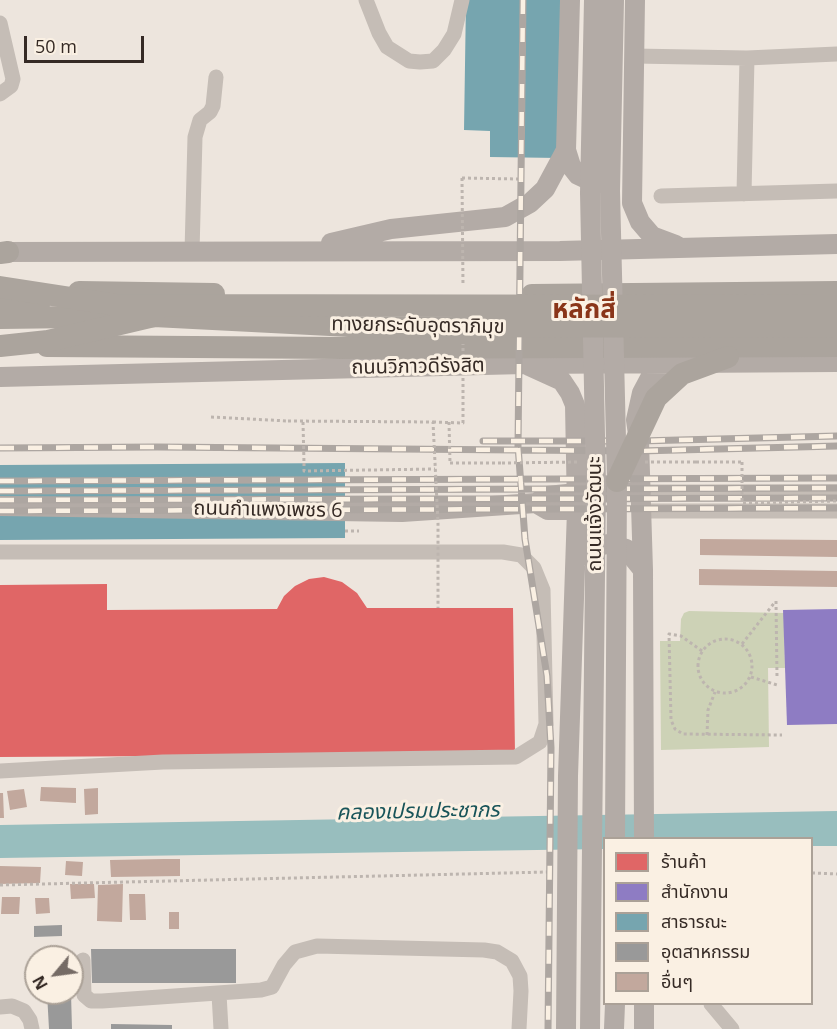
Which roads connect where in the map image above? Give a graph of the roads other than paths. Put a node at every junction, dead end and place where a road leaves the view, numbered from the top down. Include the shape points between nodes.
1 (366, 0) edge
2 (462, 0) edge
3 (570, 0) edge
4 (594, 0) edge
5 (614, 0) edge
6 (635, 0) edge
7 (0, 23) edge
8 (3, 50) edge
9 (837, 54) edge
10 (634, 57) junction
11 (747, 58) junction
12 (216, 77) dead end
13 (0, 94) edge
14 (566, 150) junction
15 (632, 164) junction
16 (837, 191) edge
17 (744, 194) junction
18 (661, 196) dead end
19 (837, 244) edge
20 (685, 248) junction
21 (292, 251) junction
22 (3, 252) edge
23 (192, 252) junction
24 (0, 289) edge
25 (837, 291) edge
26 (0, 300) edge
27 (117, 305) junction
28 (837, 306) edge
29 (154, 316) junction
30 (0, 318) edge
31 (837, 327) edge
32 (0, 346) edge
33 (837, 346) edge
34 (837, 353) edge
35 (672, 362) junction
36 (837, 362) edge
37 (524, 364) junction
38 (0, 377) edge
39 (618, 481) junction
40 (837, 492) edge
41 (641, 501) junction
42 (577, 502) junction
43 (0, 506) edge
44 (837, 512) edge
45 (0, 552) edge
46 (643, 570) junction
47 (575, 572) junction
48 (0, 771) edge
49 (615, 837) edge
50 (644, 837) edge
51 (84, 994) edge
52 (219, 994) junction
53 (615, 1005) edge
54 (644, 1005) edge
55 (712, 1005) edge
56 (0, 1007) edge
57 (32, 1029) edge
58 (221, 1029) edge
59 (519, 1029) edge
60 (566, 1029) edge
61 (590, 1029) edge
62 (614, 1029) edge
63 (644, 1029) edge
64 (732, 1029) edge

1 - 2 street via 387,47 409,61 420,62 433,61 444,50 454,34
3 - 14 main road
4 - 61 main road, ถนนแจ้งวัฒนะ, bridge via 590,193 596,484
5 - 39 main road, ถนนแจ้งวัฒนะ, bridge via 610,191
6 - 10 main road
7 - 8 street
8 - 13 street via 13,79 11,86
9 - 11 street
10 - 11 street
10 - 15 main road
11 - 17 street
12 - 23 street via 213,106 200,120 195,137
14 - 15 main road via 578,175 595,183 620,177
14 - 21 main road via 545,189 505,217 391,229
15 - 20 main road via 632,203 640,222 652,236
16 - 17 street
17 - 18 street
19 - 20 main road
20 - 21 main road
21 - 23 main road
22 - 23 main road
24 - 25 highway via 342,297
24 - 27 highway, bridge
26 - 27 highway, ทางยกระดับอุตราภิมุข, bridge
27 - 28 highway, ทางยกระดับอุตราภิมุข, bridge
29 - 30 highway, ทางยกระดับอุตราภิมุข, bridge
29 - 31 highway, ทางยกระดับอุตราภิมุข, bridge via 350,326
29 - 32 highway, bridge via 48,341
32 - 33 highway, ถนนวิภาวดีรังสิต
34 - 39 highway, bridge via 728,357 682,374 656,398
35 - 36 main road, ถนนวิภาวดีรังสิต
35 - 37 main road, ถนนวิภาวดีรังสิต
35 - 41 main road via 651,378 642,393 636,420
37 - 38 main road, ถนนวิภาวดีรังสิต
37 - 42 main road, ถนนแจ้งวัฒนะ via 562,381 570,393 574,405
39 - 49 main road, ถนนแจ้งวัฒนะ, bridge
40 - 41 street, ถนนกำแพงเพชร 6
41 - 42 main road, ถนนกำแพงเพชร 6
41 - 44 street, ถนนกำแพงเพชร 6
41 - 46 main road
42 - 43 main road, ถนนกำแพงเพชร 6 via 548,510 536,503 402,512
42 - 47 main road, ถนนแจ้งวัฒนะ
45 - 48 street via 521,555 534,568 543,590 546,724 540,742 516,757 163,762
46 - 47 main road via 626,549 608,544 584,554
46 - 50 main road
47 - 60 main road, ถนนแจ้งวัฒนะ
51 - 52 street via 91,1001
52 - 58 street
52 - 59 street via 272,987 295,952 317,946 484,950 512,961 520,976
53 - 62 main road
54 - 63 main road
55 - 64 street
56 - 57 street via 24,1011

